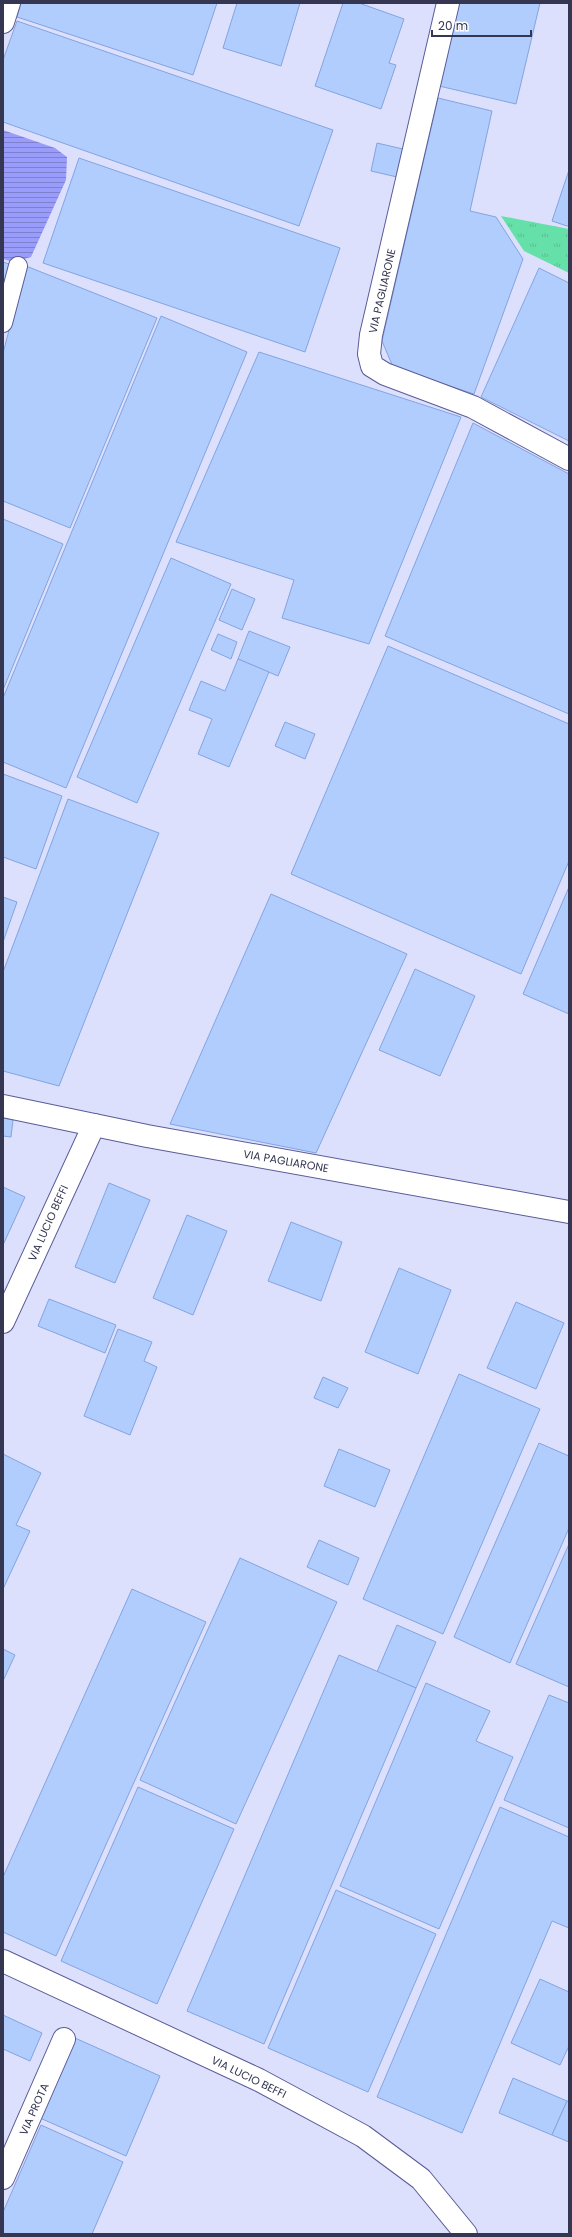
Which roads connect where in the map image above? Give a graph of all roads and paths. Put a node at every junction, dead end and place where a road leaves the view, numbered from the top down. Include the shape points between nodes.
1 (9, 3) edge
2 (448, 3) edge
3 (3, 22) edge
4 (18, 266) dead end
5 (3, 323) edge
6 (569, 459) edge
7 (3, 1106) edge
8 (94, 1125) junction
9 (569, 1212) edge
10 (3, 1322) edge
11 (3, 1961) edge
12 (64, 2039) dead end
13 (3, 2178) edge
14 (466, 2234) edge

1 - 3 street
2 - 6 street, VIA PAGLIARONE via 371,335 369,354 372,366 385,374 473,407
4 - 5 lane
7 - 8 street, VIA PAGLIARONE
8 - 9 street, VIA PAGLIARONE
8 - 10 street, VIA LUCIO BEFFI
11 - 14 street, VIA LUCIO BEFFI via 259,2080 363,2136 421,2179
12 - 13 street, VIA PROTA

